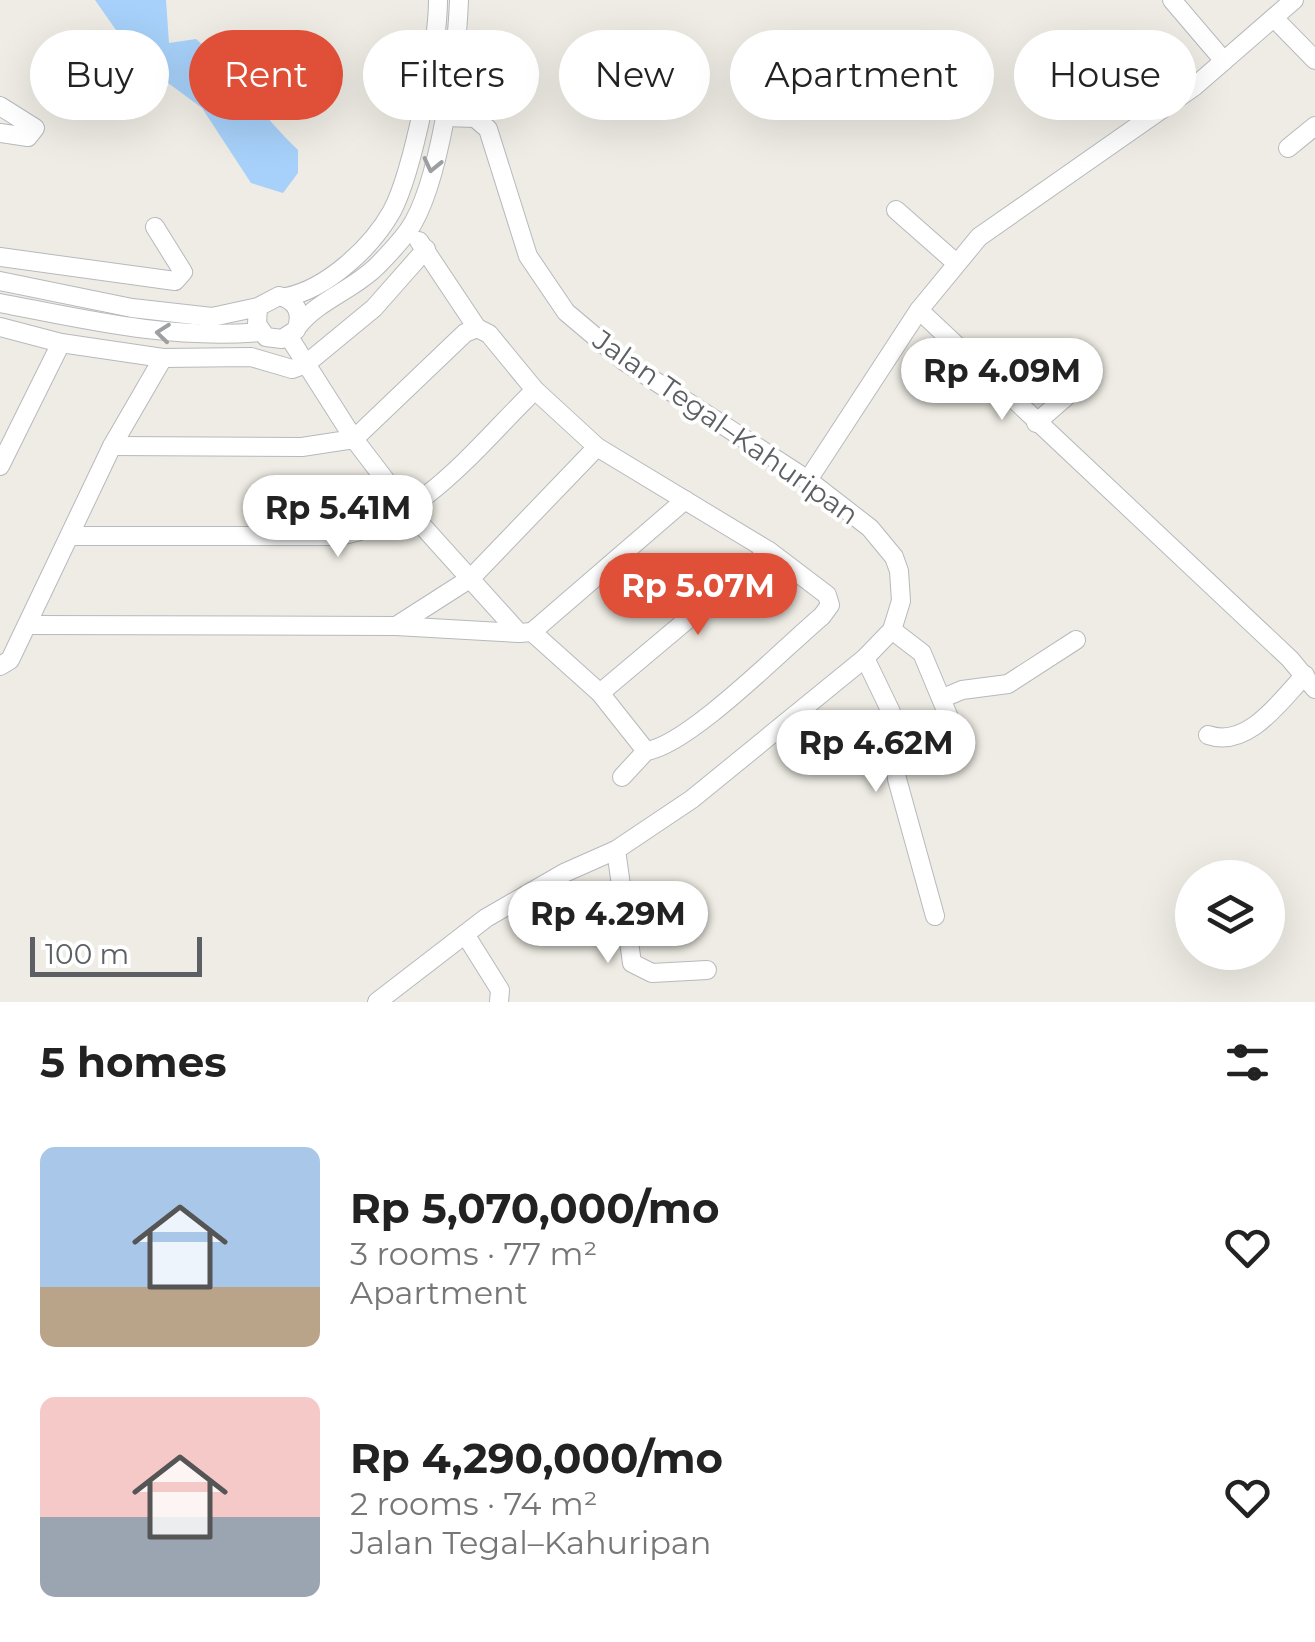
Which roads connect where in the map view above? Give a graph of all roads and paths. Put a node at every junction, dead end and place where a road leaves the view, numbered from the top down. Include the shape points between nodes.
1 (438, 0) edge
2 (459, 0) edge
3 (1172, 0) edge
4 (1294, 0) edge
5 (1274, 18) junction
6 (459, 30) edge
7 (1315, 60) edge
8 (1224, 61) junction
9 (0, 106) edge
10 (443, 120) edge
11 (473, 120) edge
12 (1315, 126) edge
13 (0, 133) edge
14 (1288, 148) dead end
15 (896, 210) dead end
16 (155, 227) dead end
17 (410, 229) junction
18 (426, 249) junction
19 (0, 257) edge
20 (956, 262) junction
21 (0, 281) edge
22 (286, 297) junction
23 (0, 303) edge
24 (258, 307) junction
25 (919, 310) junction
26 (0, 327) edge
27 (477, 328) junction
28 (294, 331) junction
29 (260, 332) junction
30 (60, 343) junction
31 (163, 358) junction
32 (310, 370) junction
33 (1084, 381) dead end
34 (535, 390) junction
35 (1036, 422) junction
36 (354, 439) junction
37 (5, 444) edge
38 (112, 446) junction
39 (597, 447) junction
40 (0, 466) edge
41 (808, 480) junction
42 (685, 500) junction
43 (410, 511) junction
44 (70, 536) junction
45 (769, 551) junction
46 (470, 578) junction
47 (27, 625) junction
48 (396, 626) junction
49 (892, 630) junction
50 (526, 633) junction
51 (1076, 640) dead end
52 (865, 658) junction
53 (0, 666) edge
54 (1310, 682) edge
55 (600, 692) junction
56 (942, 698) junction
57 (1208, 735) dead end
58 (960, 744) dead end
59 (646, 751) junction
60 (622, 776) dead end
61 (616, 850) junction
62 (935, 916) dead end
63 (465, 934) junction
64 (707, 970) dead end
65 (378, 1002) edge
66 (499, 1002) edge

1 - 22 street via 406,174 391,212 364,248 324,281
2 - 6 street
3 - 8 street
4 - 5 street
5 - 7 street
5 - 8 street
8 - 20 street via 1001,220
9 - 13 street via 35,128 28,137
10 -> 17 street
11 - 41 street, Jalan Tegal–Kahuripan via 483,121 528,256 566,312 624,361
12 - 14 street
15 - 20 street
16 - 19 street via 183,272 175,281
17 - 18 street
17 - 28 street via 374,269 308,313
18 - 27 street
18 - 32 street
20 - 25 street
21 - 24 street via 212,317
22 - 24 street via 270,297
22 - 28 street via 298,308
29 -> 23 street via 170,334
24 - 29 street
25 - 35 street
25 - 41 street
26 - 30 street
27 - 34 street via 490,334
27 - 36 street
28 - 29 street via 274,340
28 - 32 street
30 - 31 street
30 - 37 street
31 - 32 street via 251,357
31 - 38 street
32 - 36 street
33 - 35 street
34 - 39 street
34 - 43 street
35 - 54 street
36 - 38 street via 302,447
36 - 43 street
37 - 40 street
38 - 44 street
39 - 42 street
39 - 46 street
41 - 49 street, Jalan Tegal–Kahuripan via 870,528 894,557 902,586
42 - 45 street
42 - 50 street
43 - 44 street via 338,536
43 - 46 street
44 - 47 street
45 - 55 street
45 - 59 street via 827,595 829,606 689,729
46 - 48 street
46 - 50 street
47 - 48 street
47 - 53 street via 10,660
48 - 50 street
49 - 52 street
49 - 56 street via 922,654
50 - 55 street
51 - 56 street via 1008,684
52 - 61 street via 692,799
52 - 62 street via 890,712 897,778
54 - 57 street via 1240,734
55 - 59 street
56 - 58 street
59 - 60 street
61 - 63 street via 564,873
61 - 64 street via 632,963 652,973
63 - 65 street
63 - 66 street via 500,990

